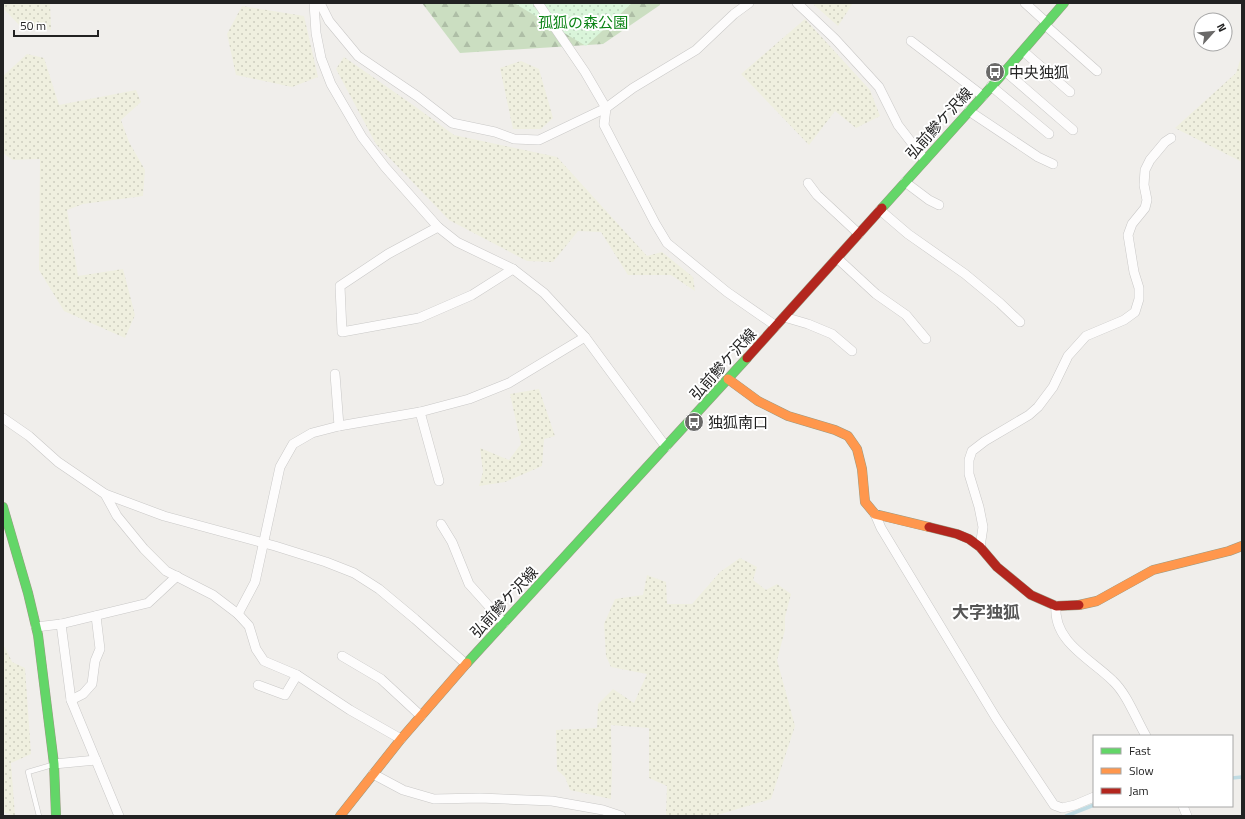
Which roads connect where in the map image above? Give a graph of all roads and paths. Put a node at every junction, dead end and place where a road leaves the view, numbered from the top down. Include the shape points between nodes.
1 (314, 3) edge
2 (320, 3) edge
3 (538, 3) edge
4 (749, 3) edge
5 (797, 3) edge
6 (1025, 3) edge
7 (1064, 3) edge
8 (1046, 24) junction
9 (911, 41) dead end
10 (1023, 51) junction
11 (1005, 71) junction
12 (1097, 71) dead end
13 (991, 86) junction
14 (1070, 92) dead end
15 (983, 96) junction
16 (606, 108) junction
17 (969, 111) junction
18 (1073, 130) dead end
19 (1049, 134) dead end
20 (1170, 138) dead end
21 (925, 160) junction
22 (1053, 164) dead end
23 (905, 182) junction
24 (808, 183) dead end
25 (939, 205) dead end
26 (880, 210) junction
27 (438, 227) junction
28 (859, 234) junction
29 (837, 258) junction
30 (514, 269) junction
31 (784, 317) junction
32 (1020, 322) dead end
33 (776, 326) junction
34 (585, 337) junction
35 (926, 339) dead end
36 (852, 351) dead end
37 (335, 374) dead end
38 (728, 379) junction
39 (420, 412) junction
40 (3, 418) edge
41 (339, 426) junction
42 (666, 447) junction
43 (439, 481) dead end
44 (105, 494) junction
45 (3, 507) edge
46 (875, 514) junction
47 (441, 524) dead end
48 (263, 543) junction
49 (1242, 546) edge
50 (980, 547) junction
51 (177, 576) junction
52 (1056, 606) junction
53 (238, 614) junction
54 (96, 616) junction
55 (504, 623) junction
56 (61, 624) junction
57 (36, 627) junction
58 (342, 656) dead end
59 (466, 664) junction
60 (297, 675) junction
61 (258, 685) dead end
62 (71, 700) junction
63 (421, 716) junction
64 (1145, 735) edge
65 (401, 739) junction
66 (96, 760) junction
67 (54, 764) junction
68 (373, 774) junction
69 (1093, 797) edge
70 (1184, 807) edge
71 (38, 816) edge
72 (56, 816) edge
73 (119, 816) edge
74 (340, 816) edge
75 (621, 816) edge
76 (1188, 816) edge

1 - 27 street via 321,58 331,84 362,137
2 - 16 street via 329,21 358,56 452,123 495,132 514,139 538,140
3 - 16 street
4 - 16 street via 696,50 633,88
5 - 21 street via 835,39 879,87 898,125
6 - 8 street
7 - 8 main road, 弘前鰺ケ沢線
8 - 10 main road, 弘前鰺ケ沢線
8 - 12 street
9 - 15 street
10 - 11 main road, 弘前鰺ケ沢線
10 - 14 street
11 - 13 main road, 弘前鰺ケ沢線
11 - 18 street
13 - 15 main road, 弘前鰺ケ沢線
13 - 19 street
15 - 17 main road, 弘前鰺ケ沢線
16 - 33 street via 604,125 654,223 668,243 727,292
17 - 21 main road, 弘前鰺ケ沢線
17 - 22 street via 1038,157
20 - 50 street via 1144,170 1147,200 1145,208 1132,224 1128,235 1139,288 1135,312 1124,320 1086,336 1068,356 1053,387 1034,411 972,451 969,474 983,527
21 - 23 main road, 弘前鰺ケ沢線
23 - 25 street
23 - 26 main road, 弘前鰺ケ沢線
24 - 28 street via 817,195
26 - 28 main road, 弘前鰺ケ沢線
26 - 32 street via 908,234 965,274
27 - 30 street via 457,242
27 - 30 street via 388,254 340,286 342,332 419,318 472,295
28 - 29 main road, 弘前鰺ケ沢線
29 - 31 main road, 弘前鰺ケ沢線
29 - 35 street via 876,294 906,315
30 - 34 street via 544,293
31 - 33 main road, 弘前鰺ケ沢線
31 - 36 street via 832,334
33 - 38 main road, 弘前鰺ケ沢線
34 - 39 street via 509,384 468,399
34 - 42 street
37 - 41 street
38 - 42 main road, 弘前鰺ケ沢線
38 - 46 main road via 758,401 788,416 848,436 857,449 865,502
39 - 41 street
39 - 43 street
40 - 44 street via 29,436 58,462
41 - 48 street via 312,433 293,444 280,467
42 - 55 main road, 弘前鰺ケ沢線
44 - 48 street via 164,516
44 - 51 street via 117,516 144,549 166,570
45 - 57 main road
46 - 50 main road via 957,534
46 - 69 street via 996,718 1054,805 1062,808
47 - 55 street via 452,542 469,584
48 - 53 street via 255,582
48 - 59 street via 354,573 416,619
49 - 52 main road via 1153,570 1097,601 1075,606
50 - 52 main road via 997,567 1031,595
51 - 53 street via 213,596
51 - 54 street via 148,603
52 - 64 street via 1055,616 1062,632 1075,649 1114,681
53 - 60 street via 248,626 256,650 264,661
54 - 56 street
54 - 62 street via 100,649 95,661 92,684 83,694
55 - 59 main road, 弘前鰺ケ沢線
56 - 57 street
56 - 62 street
57 - 67 main road
58 - 63 street via 381,679
59 - 63 main road, 弘前鰺ケ沢線
60 - 61 street via 285,695
60 - 65 street via 350,710
62 - 66 street
63 - 65 main road, 弘前鰺ケ沢線
65 - 68 main road, 弘前鰺ケ沢線
66 - 67 street
66 - 73 street
67 - 71 lane via 28,772
67 - 72 main road
68 - 74 main road, 弘前鰺ケ沢線
68 - 75 street via 403,790 434,798 552,801 604,810
70 - 76 street

